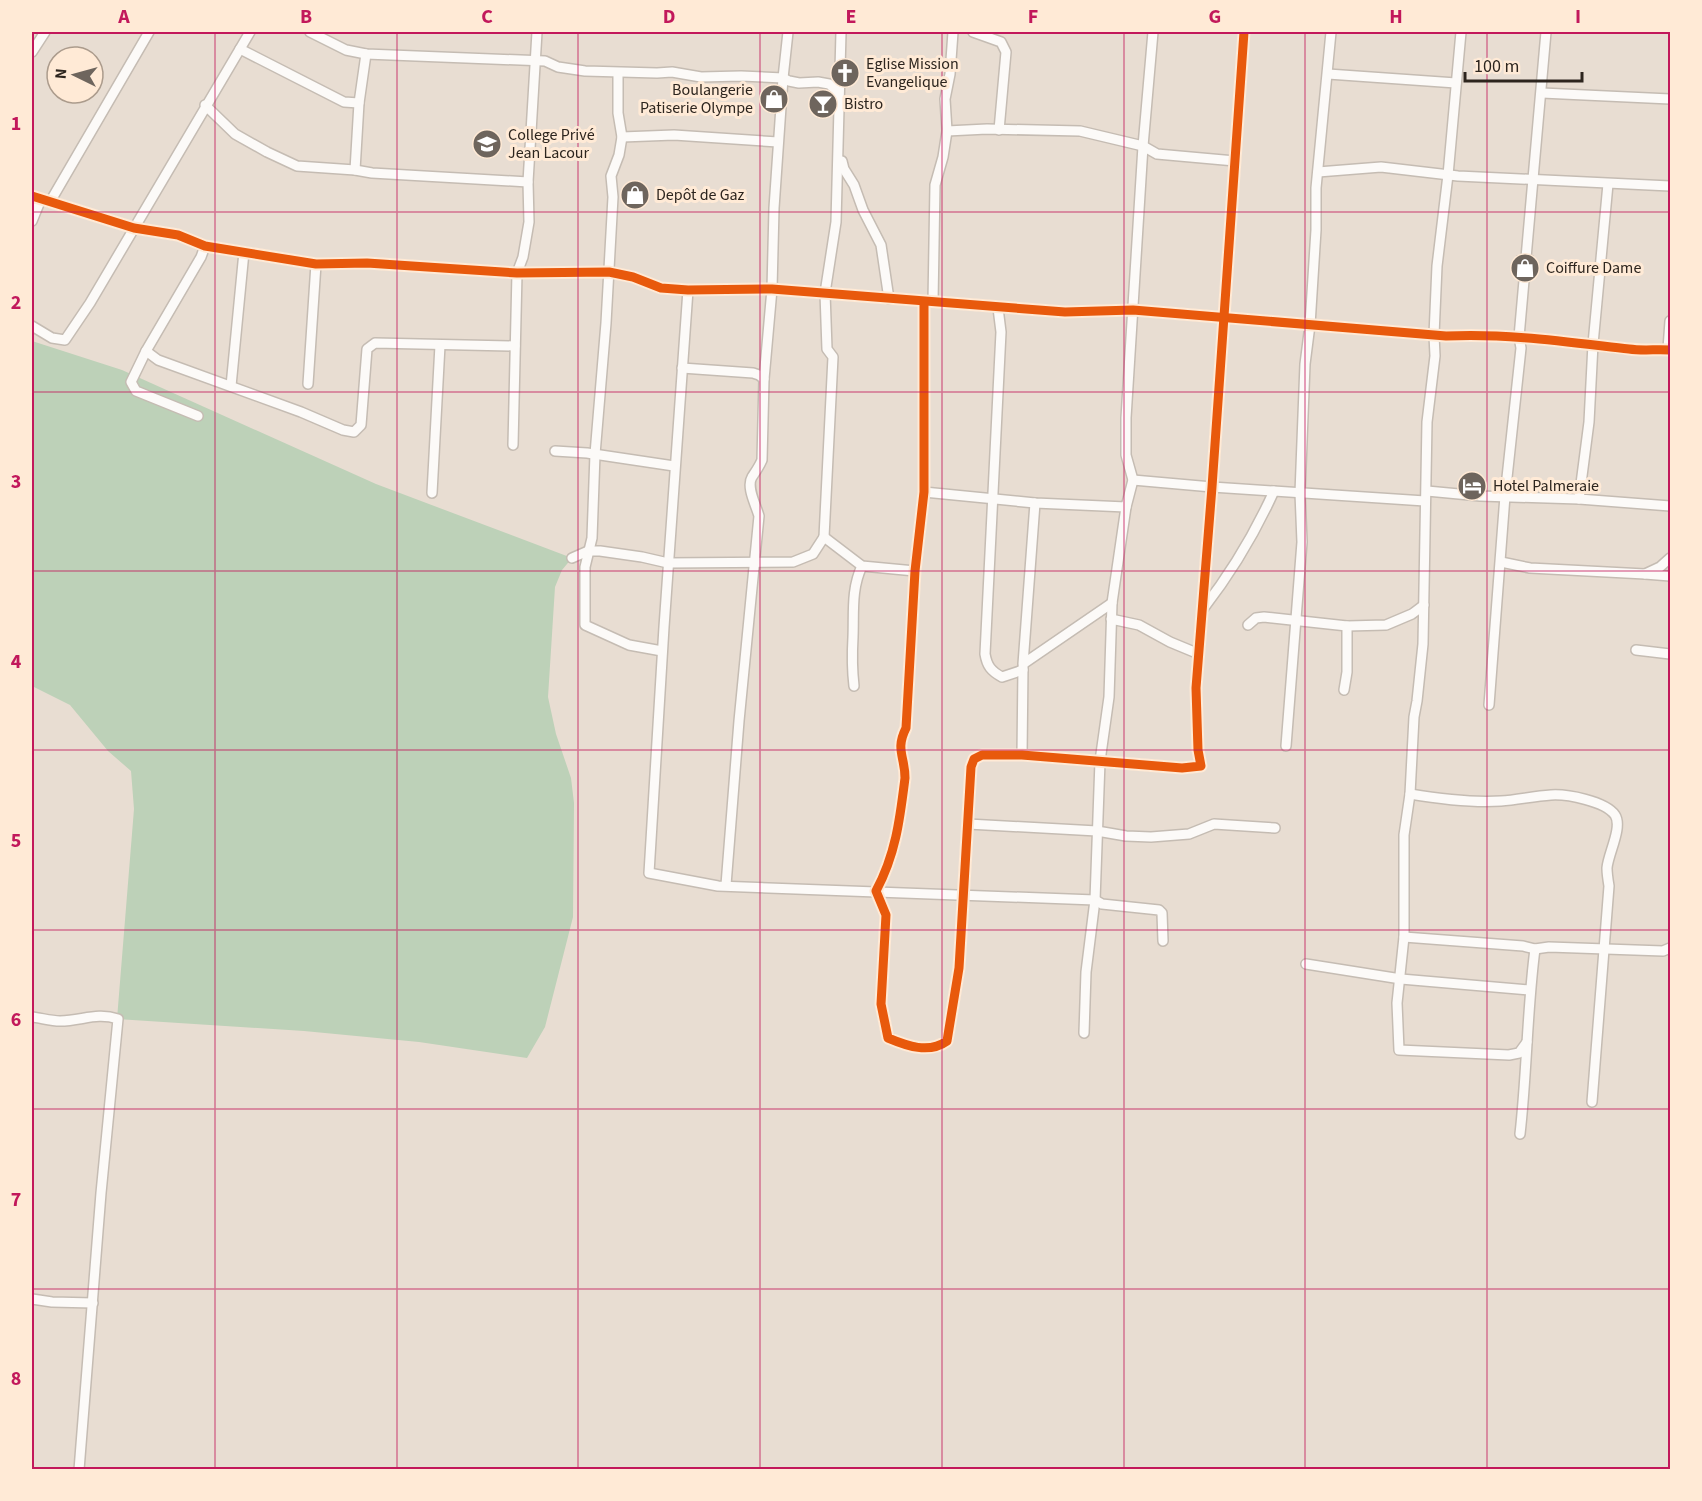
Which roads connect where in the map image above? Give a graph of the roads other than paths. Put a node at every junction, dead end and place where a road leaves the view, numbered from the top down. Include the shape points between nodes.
1 (45, 32) edge
2 (149, 32) edge
3 (250, 32) edge
4 (310, 32) edge
5 (537, 32) edge
6 (788, 32) edge
7 (841, 32) edge
8 (953, 32) edge
9 (973, 32) edge
10 (1153, 32) edge
11 (1244, 32) edge
12 (1331, 32) edge
13 (1461, 32) edge
14 (1546, 32) edge
15 (996, 36) edge
16 (240, 49) junction
17 (32, 52) edge
18 (366, 54) junction
19 (536, 61) junction
20 (618, 72) junction
21 (1329, 74) junction
22 (783, 78) junction
23 (1456, 83) junction
24 (1542, 93) junction
25 (1671, 99) edge
26 (840, 101) junction
27 (359, 103) junction
28 (205, 105) junction
29 (999, 130) junction
30 (947, 131) junction
31 (622, 137) junction
32 (778, 142) junction
33 (1143, 146) junction
34 (840, 147) junction
35 (1235, 161) junction
36 (355, 170) junction
37 (1318, 172) junction
38 (1448, 175) junction
39 (1532, 180) junction
40 (528, 182) junction
41 (1608, 184) junction
42 (1671, 186) edge
43 (41, 199) edge
44 (32, 221) edge
45 (134, 228) junction
46 (204, 246) junction
47 (244, 252) junction
48 (316, 264) junction
49 (609, 272) junction
50 (517, 273) junction
51 (772, 289) junction
52 (688, 290) junction
53 (825, 294) junction
54 (889, 299) junction
55 (929, 302) junction
56 (998, 308) junction
57 (1133, 310) junction
58 (1223, 317) junction
59 (1671, 321) edge
60 (1310, 325) junction
61 (32, 326) edge
62 (1434, 335) junction
63 (1519, 337) junction
64 (1593, 344) junction
65 (440, 345) junction
66 (515, 346) junction
67 (1669, 350) edge
68 (146, 351) junction
69 (682, 368) junction
70 (764, 379) junction
71 (308, 384) dead end
72 (231, 386) junction
73 (198, 416) dead end
74 (513, 445) dead end
75 (555, 452) dead end
76 (595, 454) junction
77 (674, 466) junction
78 (1133, 480) junction
79 (1212, 487) junction
80 (1274, 491) junction
81 (1427, 491) junction
82 (924, 492) junction
83 (432, 493) dead end
84 (1299, 493) junction
85 (1505, 496) junction
86 (992, 498) junction
87 (1579, 499) junction
88 (1425, 501) junction
89 (1035, 503) junction
90 (1126, 507) junction
91 (1671, 507) edge
92 (825, 537) junction
93 (588, 551) junction
94 (572, 558) dead end
95 (1671, 558) edge
96 (1501, 562) junction
97 (668, 563) junction
98 (754, 563) junction
99 (862, 566) junction
100 (915, 571) junction
101 (1645, 574) junction
102 (1671, 576) edge
103 (1112, 603) junction
104 (1424, 605) junction
105 (1203, 609) junction
106 (1111, 619) junction
107 (1296, 621) junction
108 (1248, 625) dead end
109 (1347, 626) junction
110 (1636, 650) dead end
111 (662, 651) junction
112 (1199, 654) junction
113 (1671, 654) edge
114 (1023, 667) junction
115 (854, 686) dead end
116 (1344, 690) dead end
117 (1489, 705) dead end
118 (1286, 746) dead end
119 (1022, 754) junction
120 (1100, 761) junction
121 (1410, 794) junction
122 (968, 824) junction
123 (1275, 828) dead end
124 (1097, 831) junction
125 (726, 885) junction
126 (876, 891) junction
127 (965, 894) junction
128 (1095, 900) junction
129 (1404, 937) junction
130 (1163, 941) dead end
131 (1671, 948) edge
132 (1535, 949) junction
133 (1604, 949) junction
134 (1306, 964) dead end
135 (1401, 979) junction
136 (1530, 990) junction
137 (32, 1017) edge
138 (1084, 1033) dead end
139 (1527, 1042) junction
140 (1592, 1102) dead end
141 (1520, 1134) dead end
142 (32, 1299) edge
143 (93, 1303) junction
144 (79, 1470) edge

1 - 17 street
2 - 43 street
3 - 16 street
4 - 18 street via 346,50
5 - 19 street
6 - 22 street
7 - 26 street
8 - 30 street via 945,99
9 - 15 street
10 - 33 street
11 - 35 street
12 - 21 street
13 - 23 street
14 - 24 street
15 - 29 street via 1006,52
16 - 27 street via 344,102
16 - 28 street
18 - 19 street
18 - 27 street
19 - 20 street via 567,69
19 - 40 street
20 - 22 street
20 - 31 street
21 - 23 street
21 - 37 street
22 - 26 street via 830,84
22 - 32 street
23 - 38 street
24 - 25 street
24 - 39 street
26 - 34 street
27 - 36 street
28 - 36 street via 235,134 297,166
28 - 45 street
29 - 30 street
29 - 33 street via 1080,131
30 - 55 street via 935,185
31 - 32 street via 674,135
31 - 49 street via 611,176
32 - 51 street
33 - 35 street via 1157,154
33 - 57 street
34 - 53 street via 836,222
34 - 54 street via 844,169 881,245
35 - 58 street
36 - 40 street
37 - 38 street via 1381,167
37 - 60 street
38 - 39 street
38 - 62 street via 1437,266
39 - 41 street
39 - 63 street
40 - 50 street via 528,222
41 - 42 street
41 - 64 street
43 - 44 street
43 - 45 street
45 - 46 street via 178,235
45 - 61 street via 64,340
46 - 47 street
46 - 68 street
47 - 48 street
47 - 72 street
48 - 50 street via 367,262
48 - 71 street
49 - 50 street
49 - 52 street via 661,288
49 - 76 street
50 - 66 street
51 - 52 street
51 - 53 street
51 - 70 street
52 - 69 street
53 - 54 street
53 - 92 street via 827,349 833,357
54 - 55 street
55 - 56 street
55 - 82 street
56 - 57 street via 1065,312
56 - 86 street via 1001,332
57 - 58 street
57 - 78 street via 1126,418 1126,455
58 - 60 street
58 - 79 street
59 - 67 street
60 - 62 street
60 - 84 street
62 - 63 street
62 - 81 street
63 - 64 street
63 - 85 street
64 - 67 street
64 - 87 street via 1589,422
65 - 66 street
65 - 72 street via 375,343 367,349 361,425 354,432
65 - 83 street
66 - 74 street
68 - 72 street via 158,360
68 - 73 street via 131,382 136,391
69 - 70 street via 753,373
69 - 77 street
70 - 98 street via 762,460 750,487 759,516
75 - 76 street
76 - 77 street
76 - 93 street via 592,538
77 - 97 street
78 - 79 street
78 - 90 street
79 - 80 street
79 - 105 street
80 - 84 street
80 - 105 street via 1255,530
81 - 85 street
81 - 88 street
82 - 86 street
82 - 100 street
84 - 88 street
84 - 107 street via 1302,542
85 - 87 street
85 - 96 street
86 - 89 street
86 - 114 street via 985,654 993,672 1002,677
87 - 91 street
88 - 104 street
89 - 90 street
89 - 114 street
90 - 103 street
92 - 98 street via 813,554 793,562
92 - 99 street
93 - 94 street
93 - 97 street via 616,552
93 - 111 street via 585,625 629,645
95 - 101 street
96 - 101 street via 1530,568
96 - 117 street
97 - 98 street
97 - 111 street
98 - 125 street
99 - 100 street
99 - 115 street via 853,596
100 - 126 street via 906,728 899,744 905,778 894,852
101 - 102 street
103 - 106 street
103 - 114 street
104 - 109 street via 1386,626
104 - 121 street
105 - 112 street
106 - 112 street via 1139,625
106 - 120 street via 1109,697
107 - 108 street via 1264,617
107 - 109 street
107 - 118 street
109 - 116 street
110 - 113 street
111 - 125 street via 649,873
112 - 120 street via 1196,688 1202,766
114 - 119 street
119 - 120 street
119 - 122 street via 982,755 974,759
120 - 124 street
121 - 129 street via 1404,835
121 - 133 street via 1445,800 1501,801 1553,795 1598,802 1615,815 1615,838 1607,869
122 - 124 street
122 - 127 street
123 - 124 street via 1214,824 1189,834 1151,837
124 - 128 street
125 - 126 street
126 - 127 street
126 - 127 street via 886,915 881,1004 888,1038 908,1047 930,1048 947,1041 959,968
127 - 128 street
128 - 130 street via 1159,910
128 - 138 street via 1086,972
129 - 132 street
129 - 135 street
131 - 133 street
132 - 133 street
132 - 136 street
133 - 140 street
134 - 135 street
135 - 136 street
135 - 139 street via 1397,1003 1399,1050 1509,1055 1520,1053
136 - 139 street
137 - 143 street via 60,1021 95,1015 118,1019
139 - 141 street
142 - 143 street
143 - 144 street

